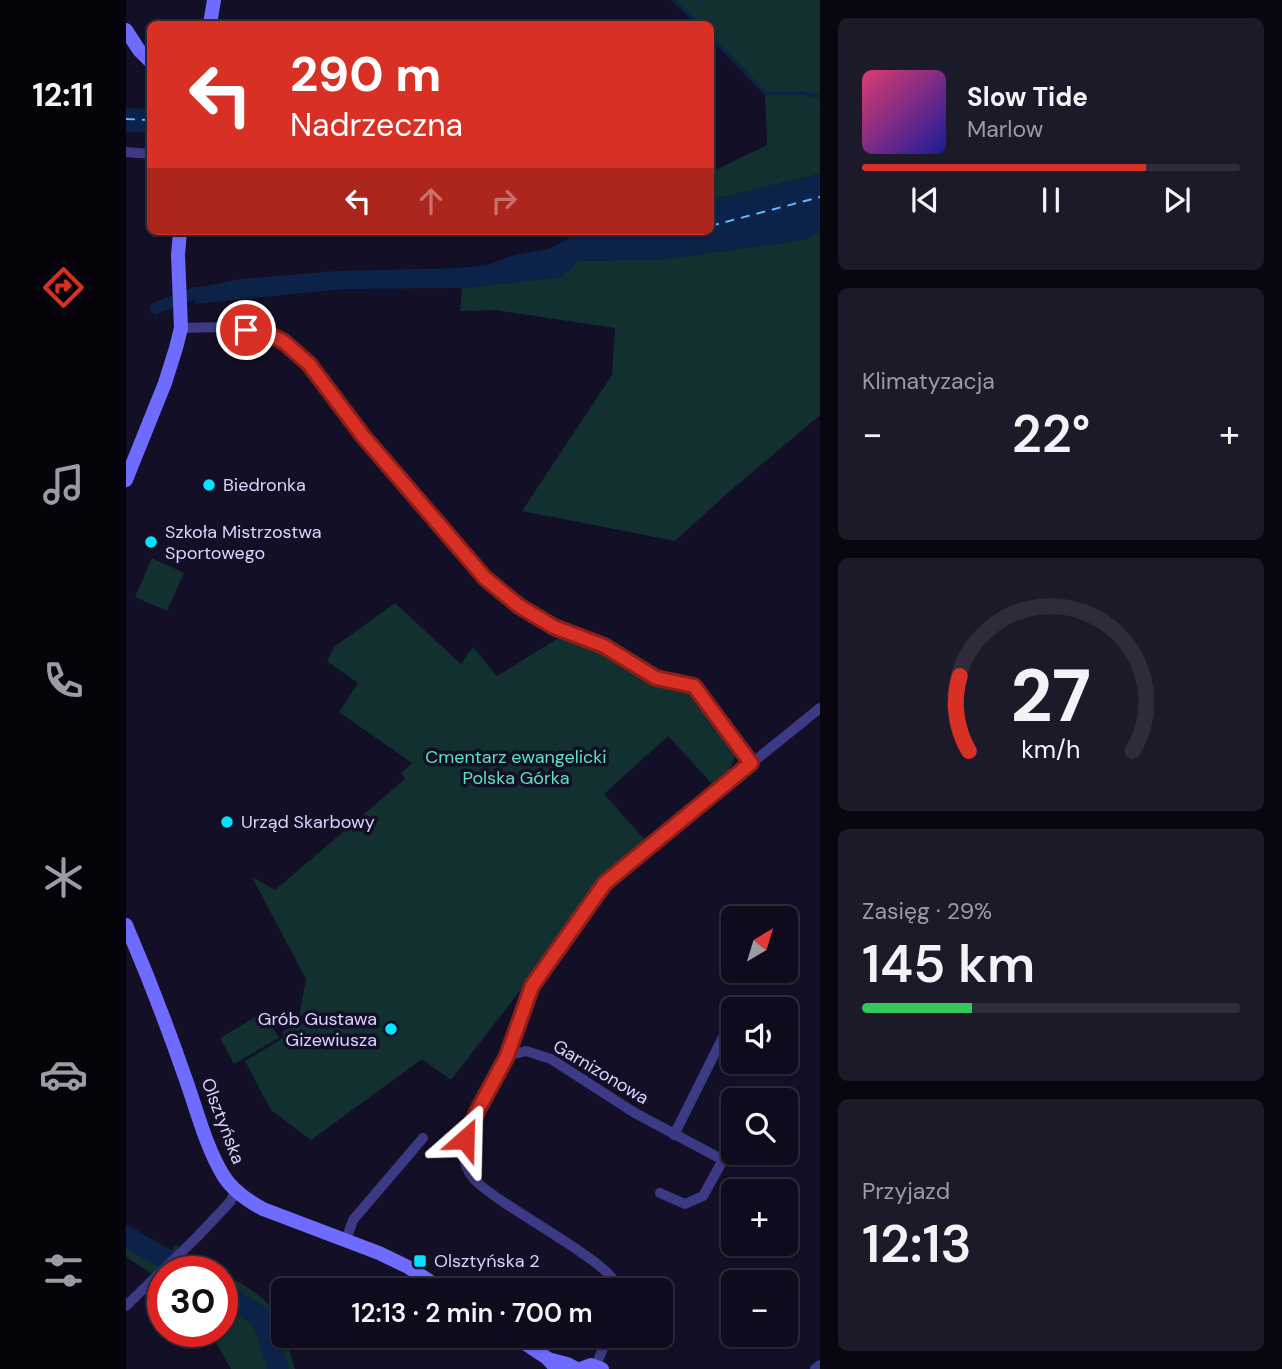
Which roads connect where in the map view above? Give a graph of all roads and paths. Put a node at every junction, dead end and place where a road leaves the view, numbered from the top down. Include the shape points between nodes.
1 (214, 0) edge
2 (210, 21) edge
3 (126, 30) edge
4 (147, 58) edge
5 (126, 152) edge
6 (147, 154) edge
7 (180, 235) edge
8 (181, 328) junction
9 (131, 452) edge
10 (126, 480) edge
11 (820, 708) edge
12 (751, 763) junction
13 (126, 925) edge
14 (721, 1041) edge
15 (507, 1056) junction
16 (674, 1135) junction
17 (423, 1138) dead end
18 (721, 1159) edge
19 (721, 1164) edge
20 (236, 1191) junction
21 (660, 1193) dead end
22 (345, 1240) junction
23 (425, 1278) edge
24 (611, 1278) edge
25 (126, 1306) edge
26 (530, 1348) edge
27 (604, 1348) edge
28 (552, 1364) edge
29 (820, 1364) edge
30 (599, 1367) edge
31 (579, 1369) edge
32 (815, 1369) edge

1 - 2 street
3 - 4 street
5 - 6 street
7 - 8 street
8 - 9 street via 171,366
8 - 12 street via 265,332 284,342 309,364 363,436 485,578 554,627 604,646 656,678 694,686
9 - 10 street
11 - 12 street
12 - 15 street via 605,883 532,986
13 - 20 street, Olsztyńska via 216,1163
14 - 16 street
15 - 16 street, Garnizonowa via 526,1051 551,1059
15 - 24 street via 464,1144 463,1157 471,1176 492,1195 571,1244
16 - 18 street, Garnizonowa
17 - 22 street via 353,1220
19 - 21 street via 703,1196 685,1204
20 - 22 street, Olsztyńska via 264,1209
20 - 25 street
22 - 23 street, Olsztyńska
26 - 28 street
27 - 30 street
28 - 31 street
29 - 32 street
30 - 31 street

